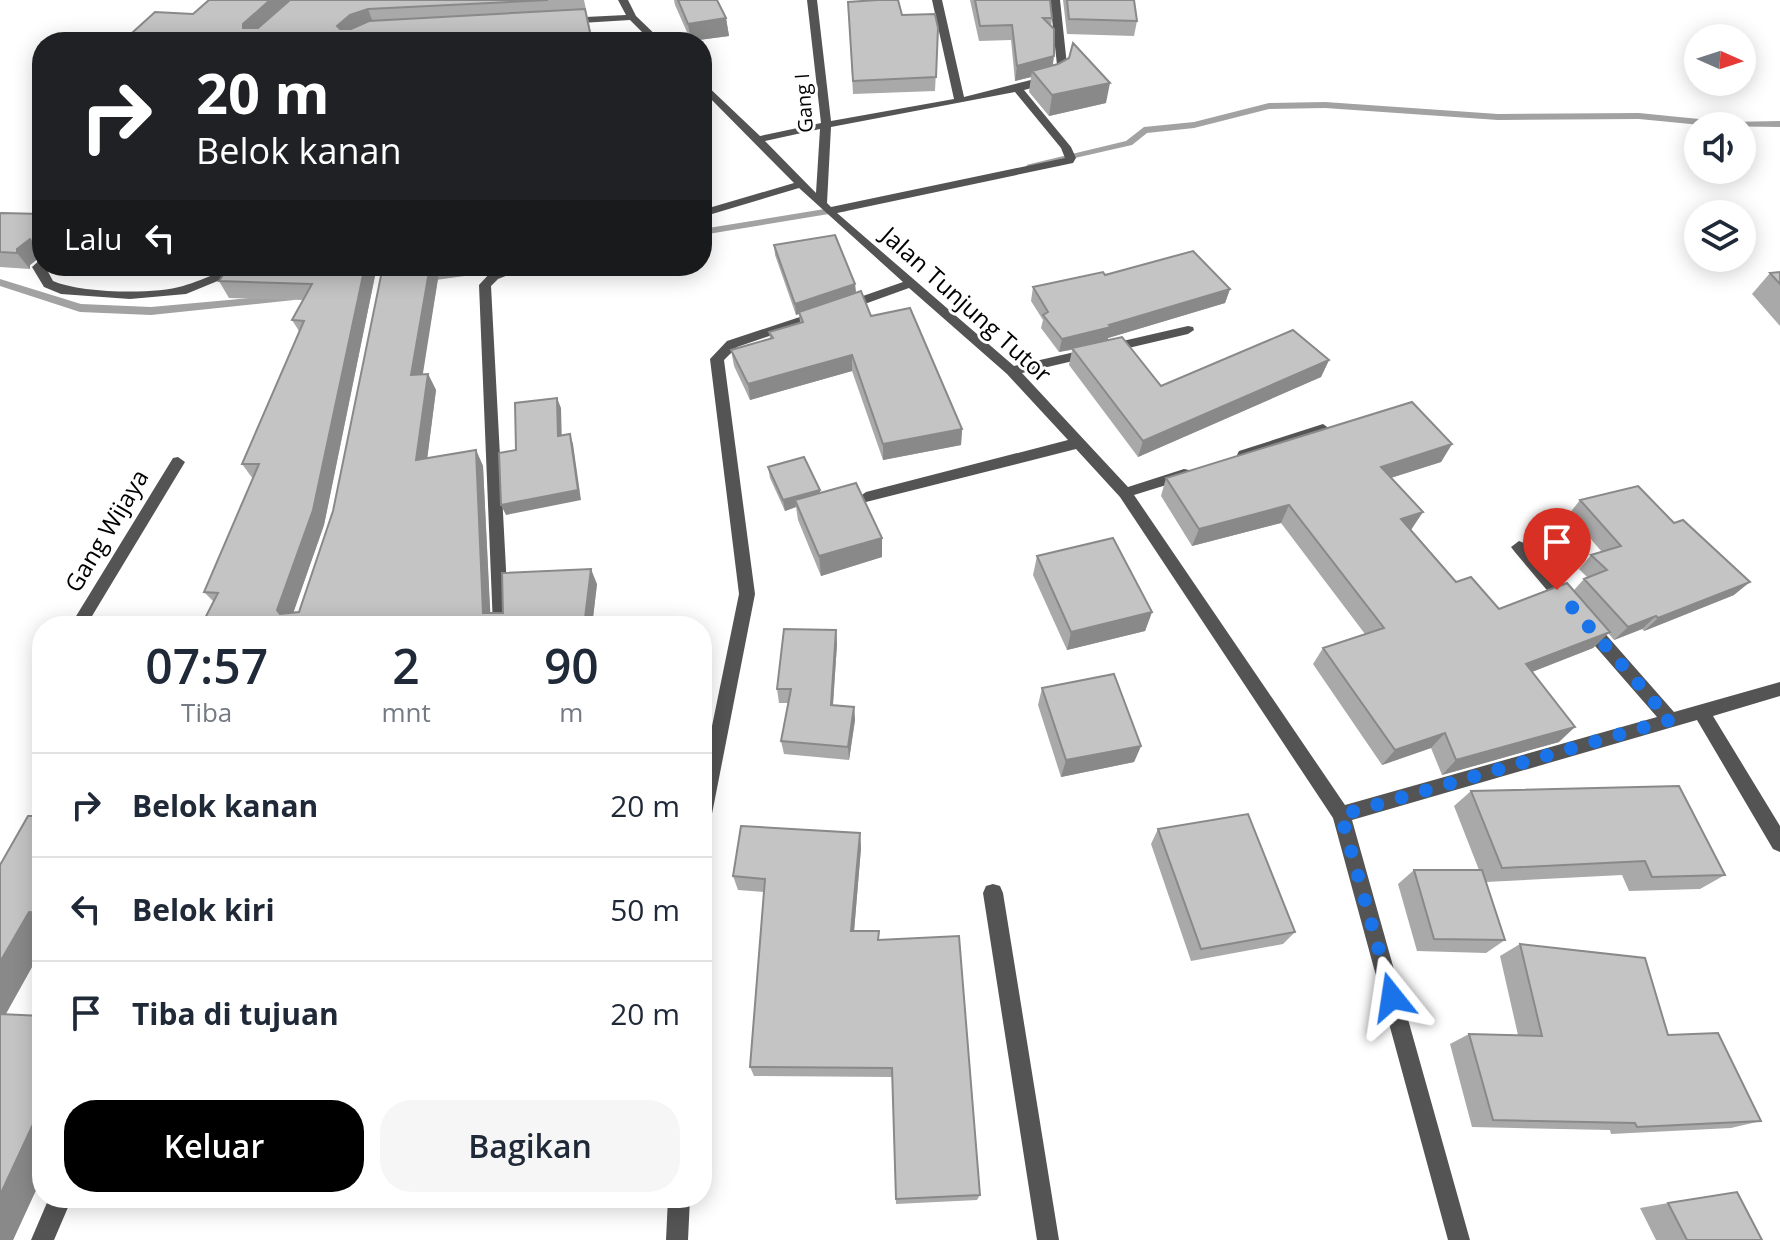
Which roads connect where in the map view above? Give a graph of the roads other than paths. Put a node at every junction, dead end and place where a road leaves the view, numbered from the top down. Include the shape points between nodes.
1 (623, 0) edge
2 (812, 0) edge
3 (937, 0) edge
4 (1055, 0) edge
5 (632, 17) junction
6 (552, 22) edge
7 (648, 32) edge
8 (1018, 89) junction
9 (712, 93) edge
10 (960, 101) junction
11 (826, 124) junction
12 (760, 139) junction
13 (801, 184) junction
14 (825, 207) junction
15 (712, 211) edge
16 (43, 276) edge
17 (222, 276) edge
18 (494, 276) edge
19 (910, 284) junction
20 (1188, 330) dead end
21 (1012, 371) junction
22 (1323, 429) edge
23 (1078, 443) junction
24 (1224, 461) edge
25 (178, 462) dead end
26 (1196, 470) edge
27 (1125, 493) junction
28 (866, 497) edge
29 (1519, 547) dead end
30 (84, 616) edge
31 (501, 616) edge
32 (1780, 689) edge
33 (1701, 712) junction
34 (1670, 720) junction
35 (712, 769) edge
36 (1341, 815) junction
37 (1780, 843) edge
38 (993, 893) dead end
39 (56, 1208) edge
40 (679, 1208) edge
41 (42, 1240) edge
42 (677, 1240) edge
43 (1048, 1240) edge
44 (1459, 1240) edge

1 - 5 street
2 - 11 street, Gang I
3 - 10 street
4 - 8 street via 1059,76
5 - 6 street
5 - 7 street
8 - 10 street
8 - 14 street via 1066,147 1069,161
9 - 12 street, Jalan Tunjung Tutor
10 - 11 street
11 - 12 street
11 - 14 street, Gang I
12 - 13 street, Jalan Tunjung Tutor
13 - 14 street, Jalan Tunjung Tutor
13 - 15 street
14 - 19 street, Jalan Tunjung Tutor
16 - 17 street via 65,291 130,295 182,291
18 - 31 street via 485,285
19 - 21 street, Jalan Tunjung Tutor
19 - 35 street via 732,344 717,359 747,594
20 - 21 street
21 - 23 street, Jalan Tunjung Tutor
22 - 24 street
23 - 27 street, Jalan Tunjung Tutor
23 - 28 street
25 - 30 street, Gang Wijaya
26 - 27 street
27 - 36 street, Jalan Tunjung Tutor
29 - 34 street
32 - 33 street
33 - 34 street
33 - 37 street
34 - 36 street
36 - 44 street, Jalan Tunjung Tutor
38 - 43 street
39 - 41 street
40 - 42 street

